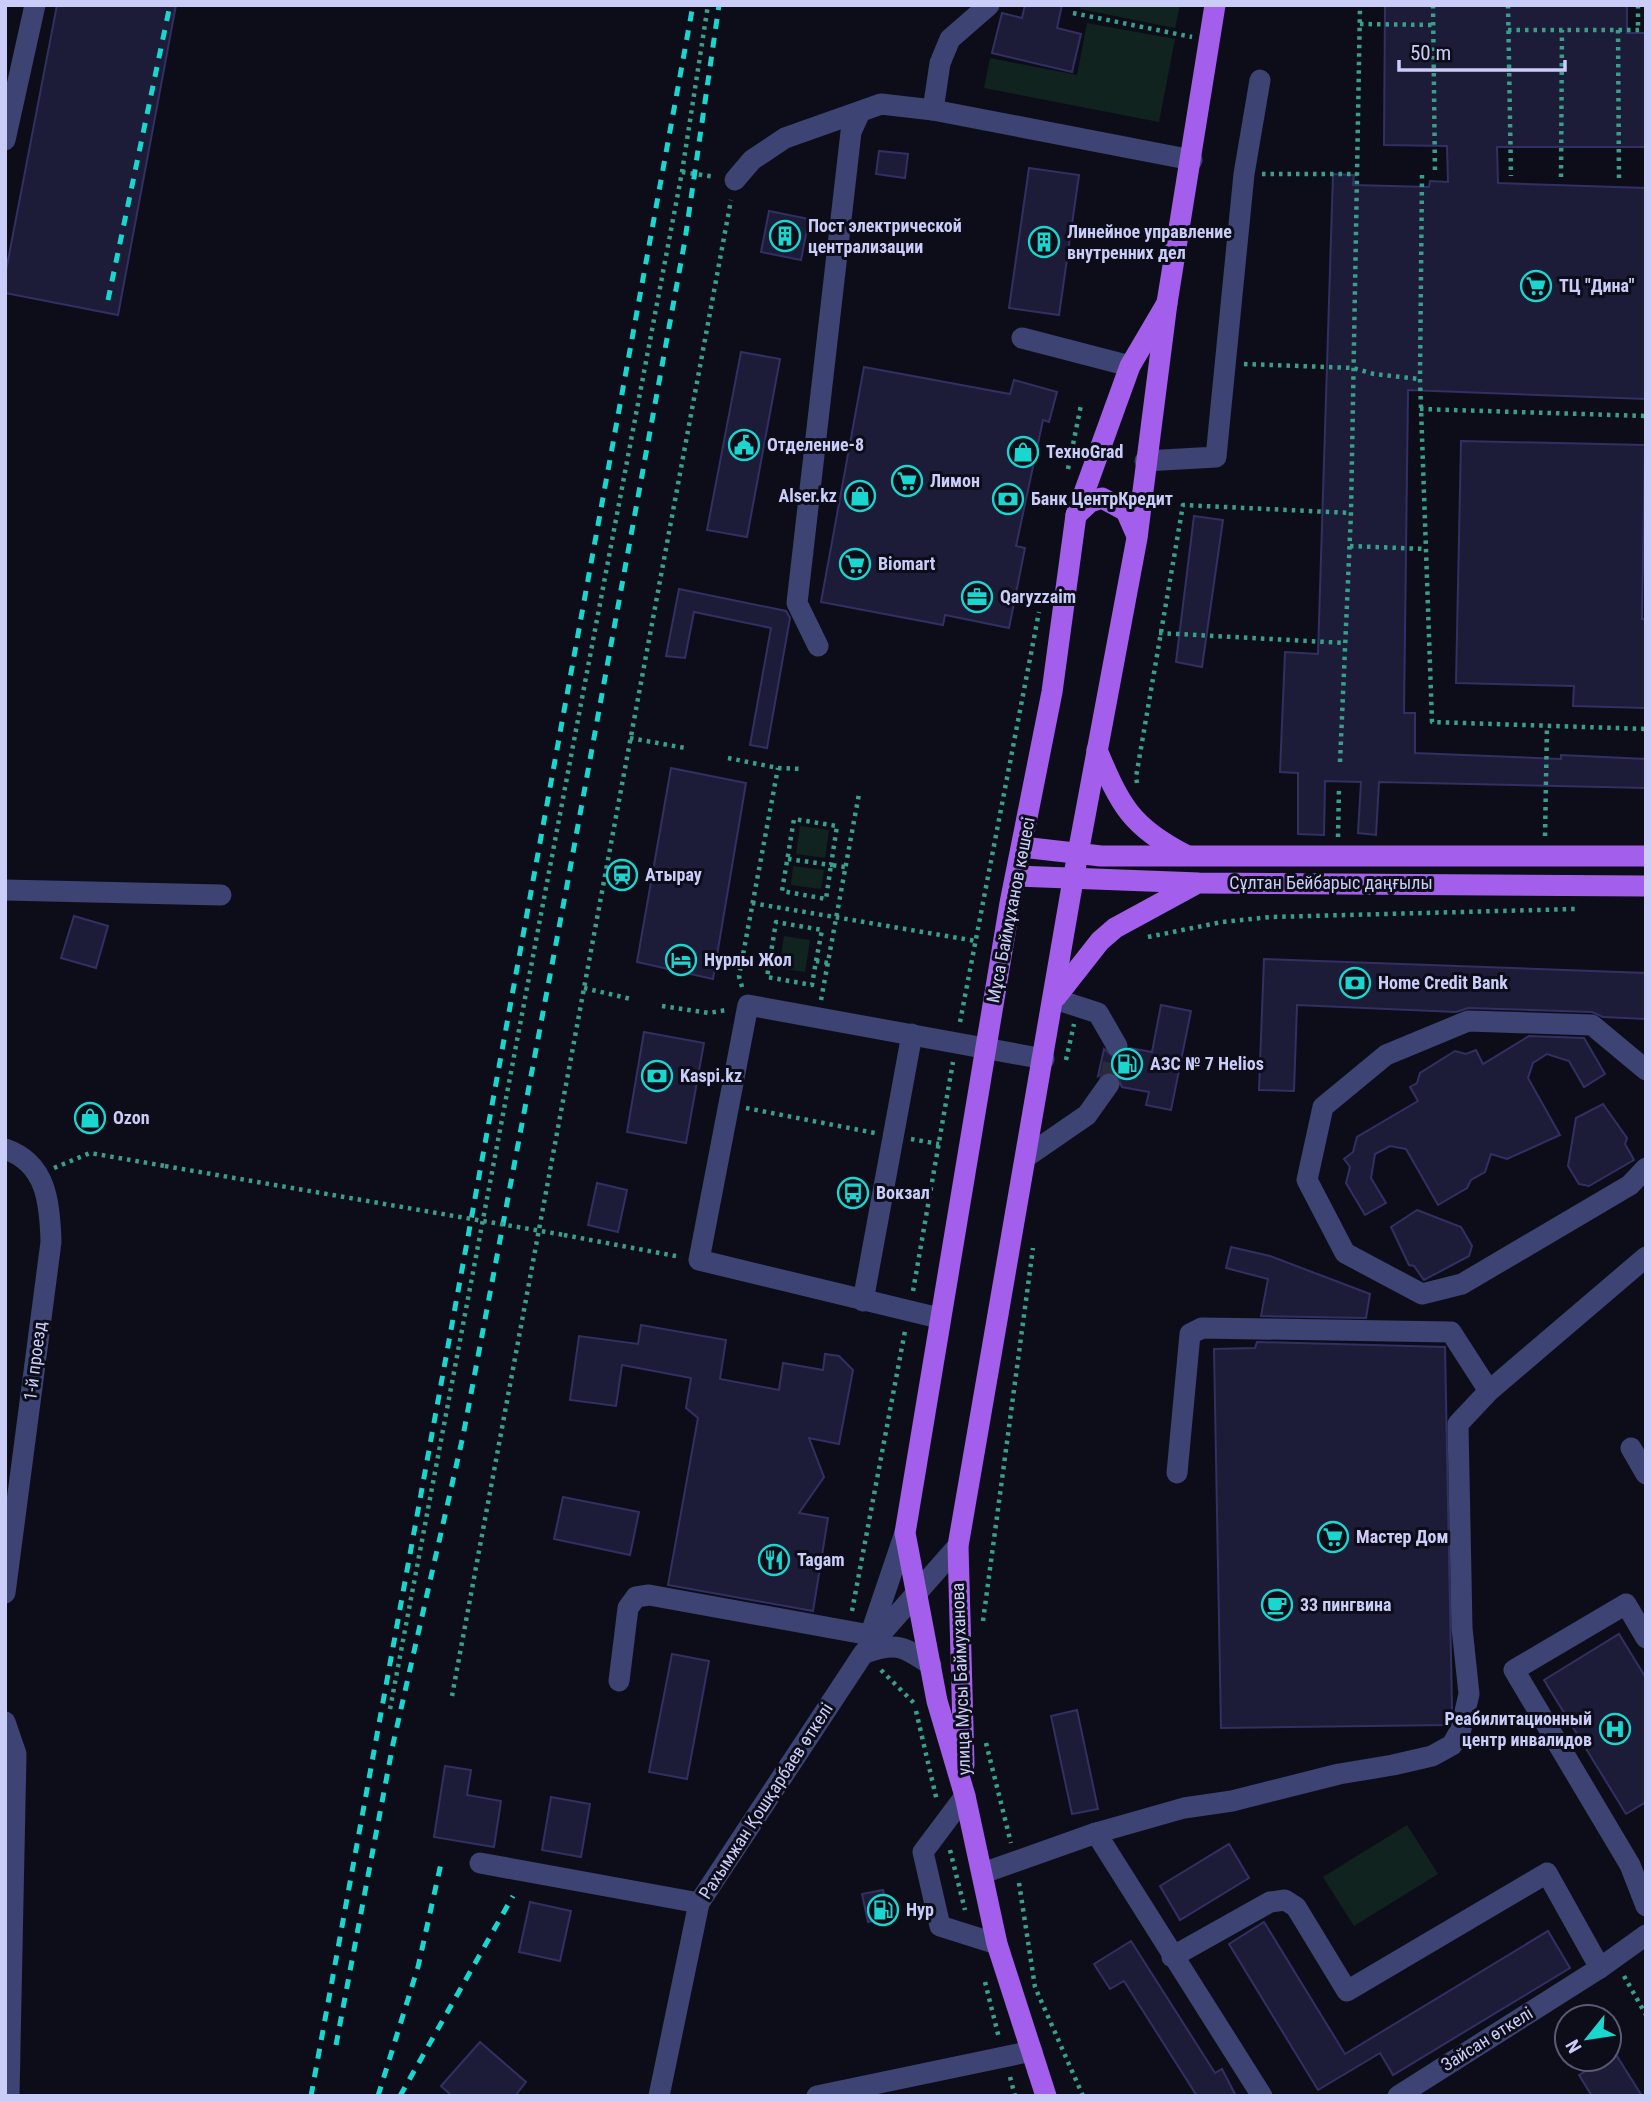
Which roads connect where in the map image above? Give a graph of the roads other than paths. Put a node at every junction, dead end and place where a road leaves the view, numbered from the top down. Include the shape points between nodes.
1 (35, 5) edge
2 (989, 5) edge
3 (1215, 5) edge
4 (1260, 80) dead end
5 (933, 110) junction
6 (860, 112) junction
7 (5, 140) edge
8 (1192, 160) junction
9 (735, 180) road end
10 (1167, 303) junction
11 (1022, 338) dead end
12 (1130, 366) junction
13 (1145, 461) junction
14 (1076, 515) junction
15 (1137, 538) junction
16 (818, 646) dead end
17 (1097, 750) junction
18 (1022, 847) junction
19 (1078, 854) junction
20 (1646, 856) edge
21 (1191, 858) junction
22 (1016, 876) junction
23 (1073, 880) junction
24 (1199, 883) junction
25 (1646, 886) edge
26 (5, 890) edge
27 (222, 895) dead end
28 (1055, 999) junction
29 (912, 1034) junction
30 (1117, 1046) tunnel mouth
31 (985, 1048) junction
32 (1044, 1059) junction
33 (1646, 1070) edge
34 (1110, 1084) tunnel mouth
35 (5, 1149) edge
36 (1026, 1157) junction
37 (1646, 1168) edge
38 (1646, 1257) edge
39 (863, 1301) junction
40 (939, 1318) junction
41 (1489, 1391) junction
42 (1631, 1448) dead end
43 (1177, 1473) dead end
44 (1646, 1474) edge
45 (905, 1533) junction
46 (958, 1546) junction
47 (5, 1593) edge
48 (916, 1593) junction
49 (1646, 1638) edge
50 (867, 1644) junction
51 (931, 1665) junction
52 (619, 1681) dead end
53 (5, 1722) edge
54 (965, 1796) junction
55 (1096, 1833) junction
56 (1638, 1860) edge
57 (480, 1863) dead end
58 (983, 1873) junction
59 (699, 1903) junction
60 (1646, 1906) edge
61 (1646, 1935) edge
62 (998, 1944) junction
63 (1172, 1957) junction
64 (1607, 1963) junction
65 (1031, 2051) junction
66 (9, 2096) edge
67 (659, 2096) edge
68 (817, 2096) edge
69 (1046, 2096) edge
70 (1262, 2096) edge
71 (1398, 2096) edge

1 - 7 street
2 - 5 street via 950,39 940,63
3 - 8 main road, Мұса Баймұханов көшесі
4 - 13 street via 1244,174 1216,457
5 - 6 street via 881,104
5 - 8 street
6 - 9 street via 785,138 752,160
6 - 16 street via 851,132 797,603
8 - 10 main road, Мұса Баймұханов көшесі
10 - 12 main road, Мұса Баймұханов көшесі
10 - 13 main road, Мұса Баймұханов көшесі
11 - 12 street
12 - 14 main road, Мұса Баймұханов көшесі
13 - 15 main road, Мұса Баймұханов көшесі
14 - 15 main road via 1102,498 1126,511
14 - 18 main road, Мұса Баймұханов көшесі via 1052,692
15 - 17 main road, Мұса Баймұханов көшесі
17 - 19 main road, Мұса Баймұханов көшесі
17 - 21 main road via 1130,817
18 - 19 main road, Сұлтан Бейбарыс даңғылы
18 - 22 main road, Мұса Баймұханов көшесі
19 - 21 main road, Сұлтан Бейбарыс даңғылы
19 - 23 main road, Мұса Баймұханов көшесі
20 - 21 main road, Сұлтан Бейбарыс даңғылы
22 - 23 main road, Сұлтан Бейбарыс даңғылы
22 - 31 main road, Мұса Баймұханов көшесі
23 - 24 main road, Сұлтан Бейбарыс даңғылы
23 - 28 main road, Мұса Баймұханов көшесі
24 - 25 main road, Сұлтан Бейбарыс даңғылы
24 - 28 main road via 1115,928
26 - 27 street
28 - 30 street via 1098,1013
28 - 32 main road, Мұса Баймұханов көшесі
29 - 31 street
29 - 39 street
29 - 39 street via 748,1004 699,1260
31 - 32 street
31 - 40 main road, Мұса Баймұханов көшесі
32 - 36 main road, Мұса Баймұханов көшесі
33 - 37 street via 1592,1025 1468,1021 1386,1055 1323,1107 1307,1180 1345,1253 1422,1294 1462,1284 1630,1185
34 - 36 street via 1087,1115
35 - 47 street, 1-й проезд via 22,1154 50,1201 51,1242
36 - 46 main road, Мұса Баймұханов көшесі
38 - 41 street
39 - 40 street
40 - 45 main road, Мұса Баймұханов көшесі
41 - 43 street via 1451,1332 1202,1328 1190,1334
41 - 55 street via 1458,1424 1462,1628 1469,1694 1452,1745 1432,1756 1184,1808
42 - 44 street
45 - 48 main road, улица Мусы Баймуханова
45 - 50 street
46 - 48 street, Рахымжан Қошқарбаев өткелі
46 - 54 main road, улица Мусы Баймуханова
48 - 50 street, Рахымжан Қошқарбаев өткелі
48 - 51 main road, улица Мусы Баймуханова
49 - 56 street via 1626,1604 1514,1670
50 - 51 street via 906,1647
50 - 52 street via 848,1631 649,1595 636,1597 628,1608
50 - 59 street, Рахымжан Қошқарбаев өткелі
51 - 54 main road, улица Мусы Баймуханова
53 - 66 street via 16,1754
54 - 58 main road
54 - 62 street via 923,1852 940,1926
55 - 58 street
55 - 63 street
56 - 60 street
57 - 59 street
58 - 62 main road
59 - 67 street, Рахымжан Қошқарбаев өткелі
61 - 64 street, Зайсан өткелі
62 - 65 main road
63 - 64 street via 1270,1902 1286,1900 1296,1907 1347,1992 1548,1874
63 - 70 street
64 - 71 street, Зайсан өткелі
65 - 68 street
65 - 69 main road

